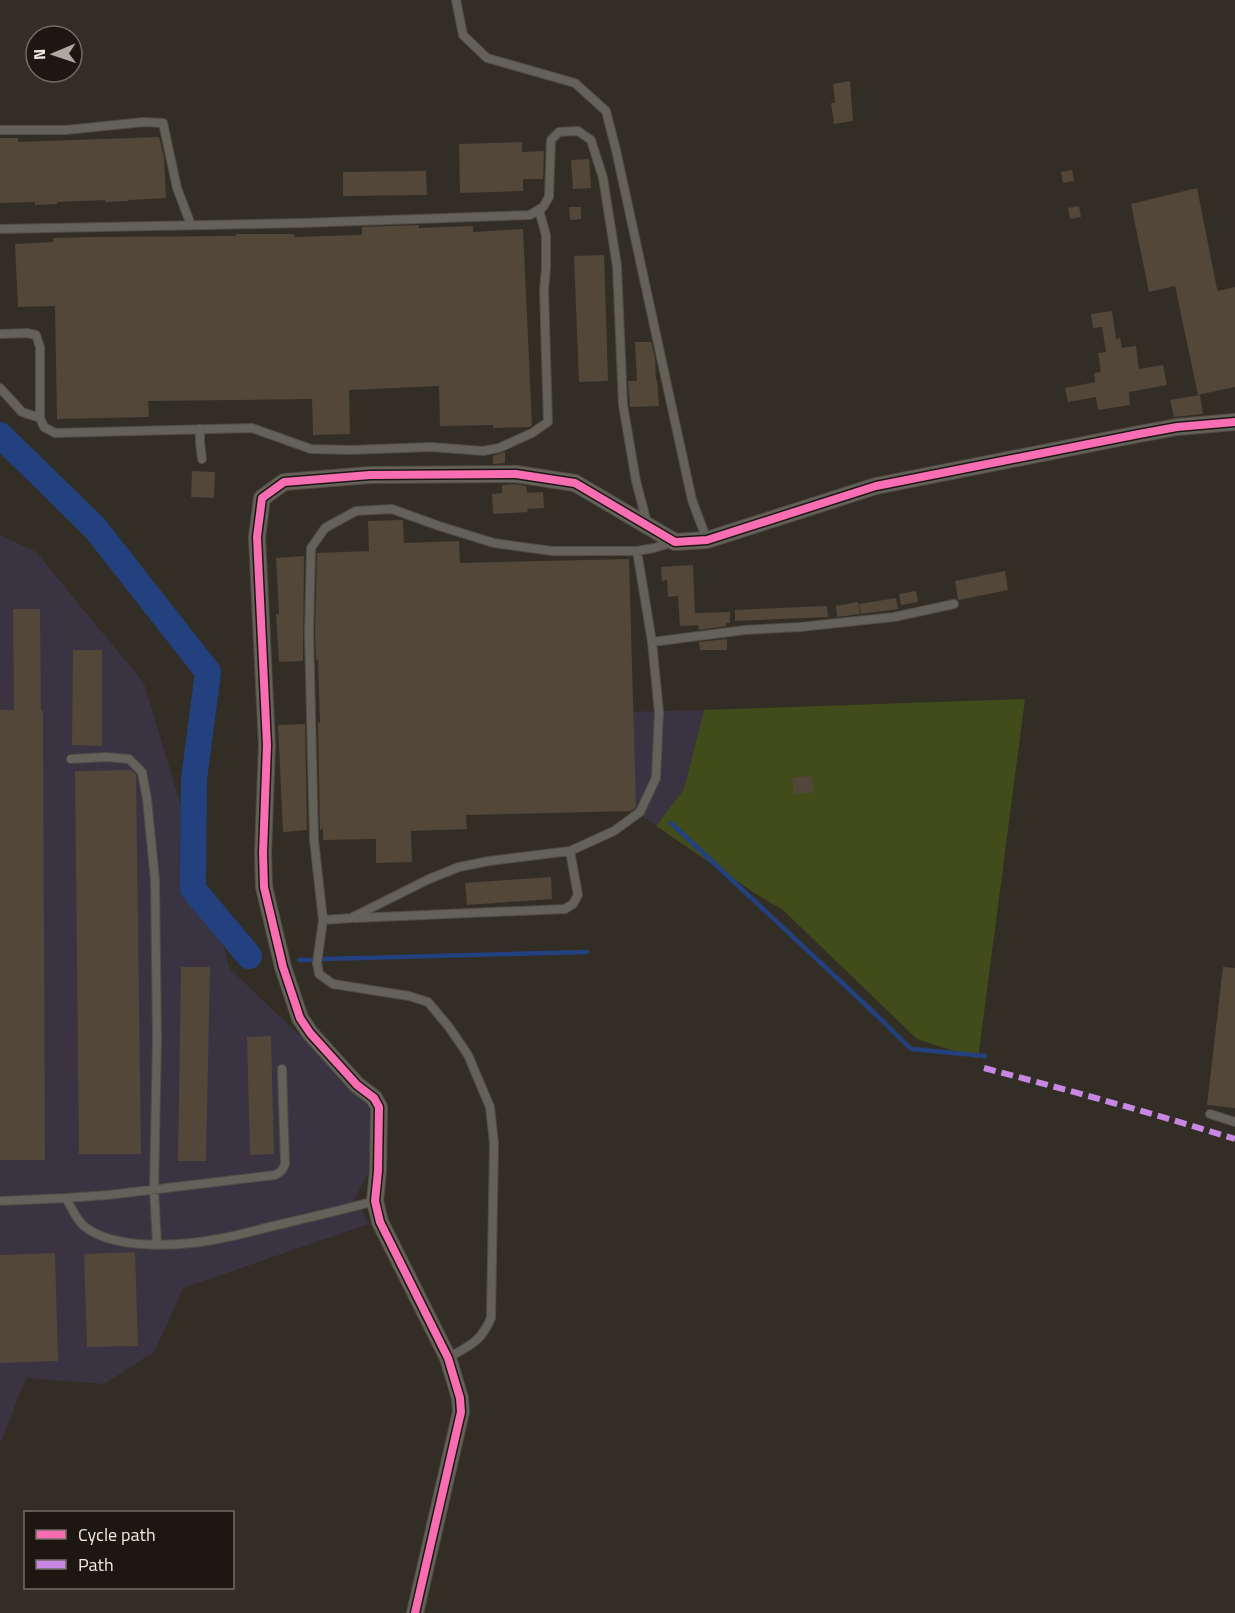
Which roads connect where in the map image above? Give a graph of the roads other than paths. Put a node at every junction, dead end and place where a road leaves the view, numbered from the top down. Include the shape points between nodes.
1 (456, 0) edge
2 (0, 130) edge
3 (539, 210) junction
4 (191, 225) junction
5 (0, 229) edge
6 (0, 334) edge
7 (0, 388) edge
8 (40, 418) junction
9 (1235, 422) edge
10 (200, 429) junction
11 (202, 459) dead end
12 (647, 524) junction
13 (707, 540) junction
14 (675, 542) junction
15 (637, 551) junction
16 (954, 603) dead end
17 (652, 642) junction
18 (71, 759) dead end
19 (570, 850) junction
20 (351, 918) junction
21 (323, 920) junction
22 (282, 1069) dead end
23 (1210, 1114) dead end
24 (1235, 1122) edge
25 (153, 1190) junction
26 (66, 1198) junction
27 (0, 1201) edge
28 (375, 1201) junction
29 (157, 1244) junction
30 (448, 1358) junction
31 (415, 1613) edge

1 - 13 lane via 463,35 487,58 575,83 606,111 692,500
2 - 4 lane via 163,123 177,188
3 - 4 lane via 530,215
3 - 10 lane via 546,235 548,422 532,433 483,451 431,447 351,450 311,449 252,428
3 - 12 lane via 549,197 551,140 559,132 578,131 591,140 603,178 617,266 623,405
4 - 5 lane
6 - 8 lane via 36,335 40,346
7 - 8 lane via 22,412
8 - 10 lane via 45,427 56,433
9 - 13 street via 1177,427 876,486
10 - 11 lane
12 - 14 street
12 - 28 street via 575,483 516,474 370,475 284,482 262,498 257,537 267,745 264,887 300,1018 379,1107
13 - 14 street
14 - 15 lane
15 - 17 lane
15 - 21 lane via 552,551 494,543 392,509 356,512 325,528 311,548 309,633 314,840
16 - 17 lane via 894,617
17 - 19 lane via 659,712 656,778 640,812 614,831
18 - 25 lane via 129,759 142,772 155,880 157,1039
19 - 20 lane via 459,867
19 - 20 lane via 578,895 565,909
20 - 21 lane
21 - 30 lane via 319,974 333,984 428,1002 468,1056 490,1107 494,1143 491,1318 475,1342
22 - 25 lane via 285,1164 280,1173
23 - 24 lane
25 - 26 lane
25 - 29 lane
26 - 27 lane
26 - 29 lane via 82,1224 93,1232 111,1239
28 - 29 lane via 219,1239
28 - 30 street via 388,1239
30 - 31 street via 461,1412

